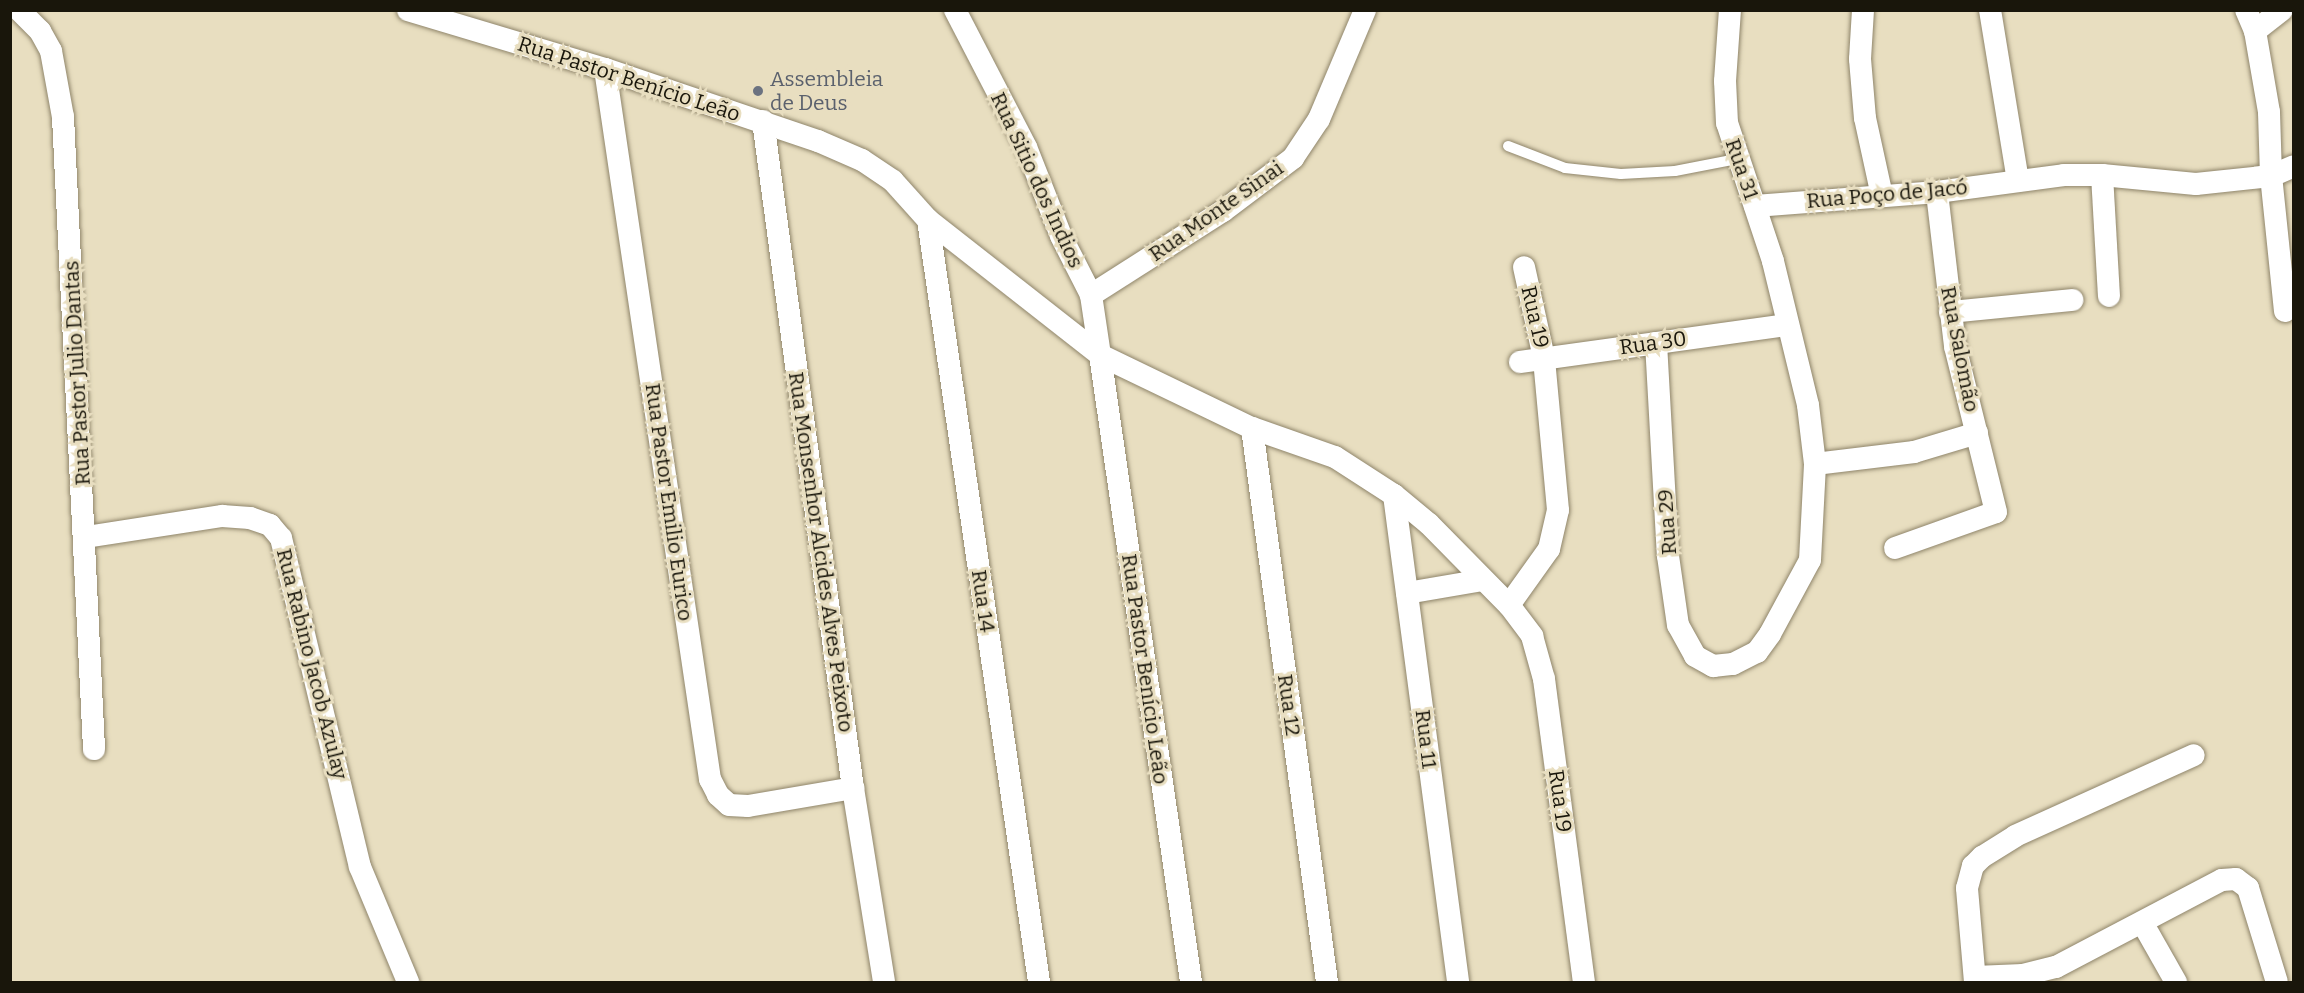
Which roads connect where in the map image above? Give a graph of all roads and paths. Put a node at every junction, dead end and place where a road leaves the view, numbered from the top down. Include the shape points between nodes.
1 (19, 10) edge
2 (408, 10) edge
3 (955, 10) edge
4 (1365, 10) edge
5 (1730, 10) edge
6 (1863, 10) edge
7 (1990, 10) edge
8 (2246, 10) edge
9 (2282, 10) edge
10 (2254, 31) junction
11 (605, 69) junction
12 (763, 122) junction
13 (1508, 146) dead end
14 (1737, 159) junction
15 (2294, 166) edge
16 (2102, 175) junction
17 (2271, 176) junction
18 (2018, 181) junction
19 (1937, 192) junction
20 (1882, 196) junction
21 (1755, 206) junction
22 (928, 220) junction
23 (1524, 267) dead end
24 (1092, 295) junction
25 (2109, 296) dead end
26 (2072, 300) dead end
27 (2285, 311) dead end
28 (1950, 312) junction
29 (1788, 325) junction
30 (1656, 343) junction
31 (1100, 355) junction
32 (1544, 358) junction
33 (1520, 362) dead end
34 (1252, 428) junction
35 (1977, 433) junction
36 (1815, 464) junction
37 (1394, 495) junction
38 (86, 537) junction
39 (1895, 548) dead end
40 (1810, 560) joint
41 (1483, 580) junction
42 (1407, 593) junction
43 (1509, 605) junction
44 (1524, 624) joint
45 (94, 749) dead end
46 (2194, 755) dead end
47 (853, 788) junction
48 (2143, 924) junction
49 (2027, 979) edge
50 (1975, 980) edge
51 (408, 982) edge
52 (884, 982) edge
53 (1039, 982) edge
54 (1191, 982) edge
55 (1327, 982) edge
56 (1458, 982) edge
57 (1584, 982) edge
58 (2176, 982) edge
59 (2277, 982) edge

1 - 38 street, Rua Pastor Julio Dantas via 40,30 51,51 61,105
2 - 11 street, Rua Pastor Benício Leão
3 - 24 street, Rua Sitio dos Indios via 1026,147 1056,226
4 - 24 street, Rua Monte Sinai via 1318,119 1293,158 1223,212
5 - 14 street, Rua 31 via 1725,81 1727,123
6 - 20 street via 1860,59 1865,118
7 - 18 street
8 - 10 street
9 - 10 street
10 - 17 street via 2270,112
11 - 12 street, Rua Pastor Benício Leão
11 - 47 street, Rua Pastor Emilio Eurico via 710,779 729,805 748,806
12 - 22 street, Rua Pastor Benício Leão via 862,160 893,181
12 - 47 street, Rua Monsenhor Alcides Alves Peixoto
13 - 14 lane via 1565,168 1621,174 1675,171
14 - 21 street, Rua 31
15 - 17 street
16 - 17 street, Rua Poço de Jacó via 2196,184
16 - 18 street, Rua Poço de Jacó
16 - 25 street
17 - 27 street
18 - 19 street, Rua Poço de Jacó
19 - 20 street, Rua Poço de Jacó
19 - 28 street, Rua Salomão
20 - 21 street, Rua Poço de Jacó
21 - 29 street, Rua 31
22 - 31 street, Rua Pastor Benício Leão
22 - 53 street, Rua 14
23 - 32 street, Rua 19
24 - 31 street, Rua Sitio dos Indios
26 - 28 street
28 - 35 street, Rua Salomão
29 - 30 street, Rua 30
29 - 36 street, Rua 31 via 1808,405
30 - 32 street, Rua 30
30 - 40 street, Rua 29 via 1668,556 1678,625 1695,656 1713,666 1733,664 1756,651 1770,634
31 - 34 street, Rua Pastor Benício Leão
31 - 54 street, Rua Pastor Benício Leão
32 - 33 street, Rua 30
32 - 43 street, Rua 19 via 1558,510 1555,532 1549,549
34 - 37 street, Rua Pastor Benício Leão via 1335,457
34 - 55 street, Rua 12
35 - 36 street via 1914,452
35 - 39 street, Rua Salomão via 1996,512
36 - 40 street, Rua 31
37 - 41 street, Rua Pastor Benício Leão via 1429,524
37 - 42 street, Rua 11
38 - 45 street, Rua Pastor Julio Dantas
38 - 51 street, Rua Rabino Jacob Azulay via 222,516 250,518 270,525 281,538 360,867
41 - 42 street
41 - 43 street, Rua Pastor Benício Leão
42 - 56 street, Rua 11
43 - 44 street, Rua Pastor Benício Leão
44 - 57 street, Rua 19 via 1538,651 1544,679
46 - 50 street via 2015,836 1973,866 1968,888
47 - 52 street, Rua Monsenhor Alcides Alves Peixoto
48 - 49 street
48 - 58 street
48 - 59 street via 2222,880 2242,880
49 - 50 street

